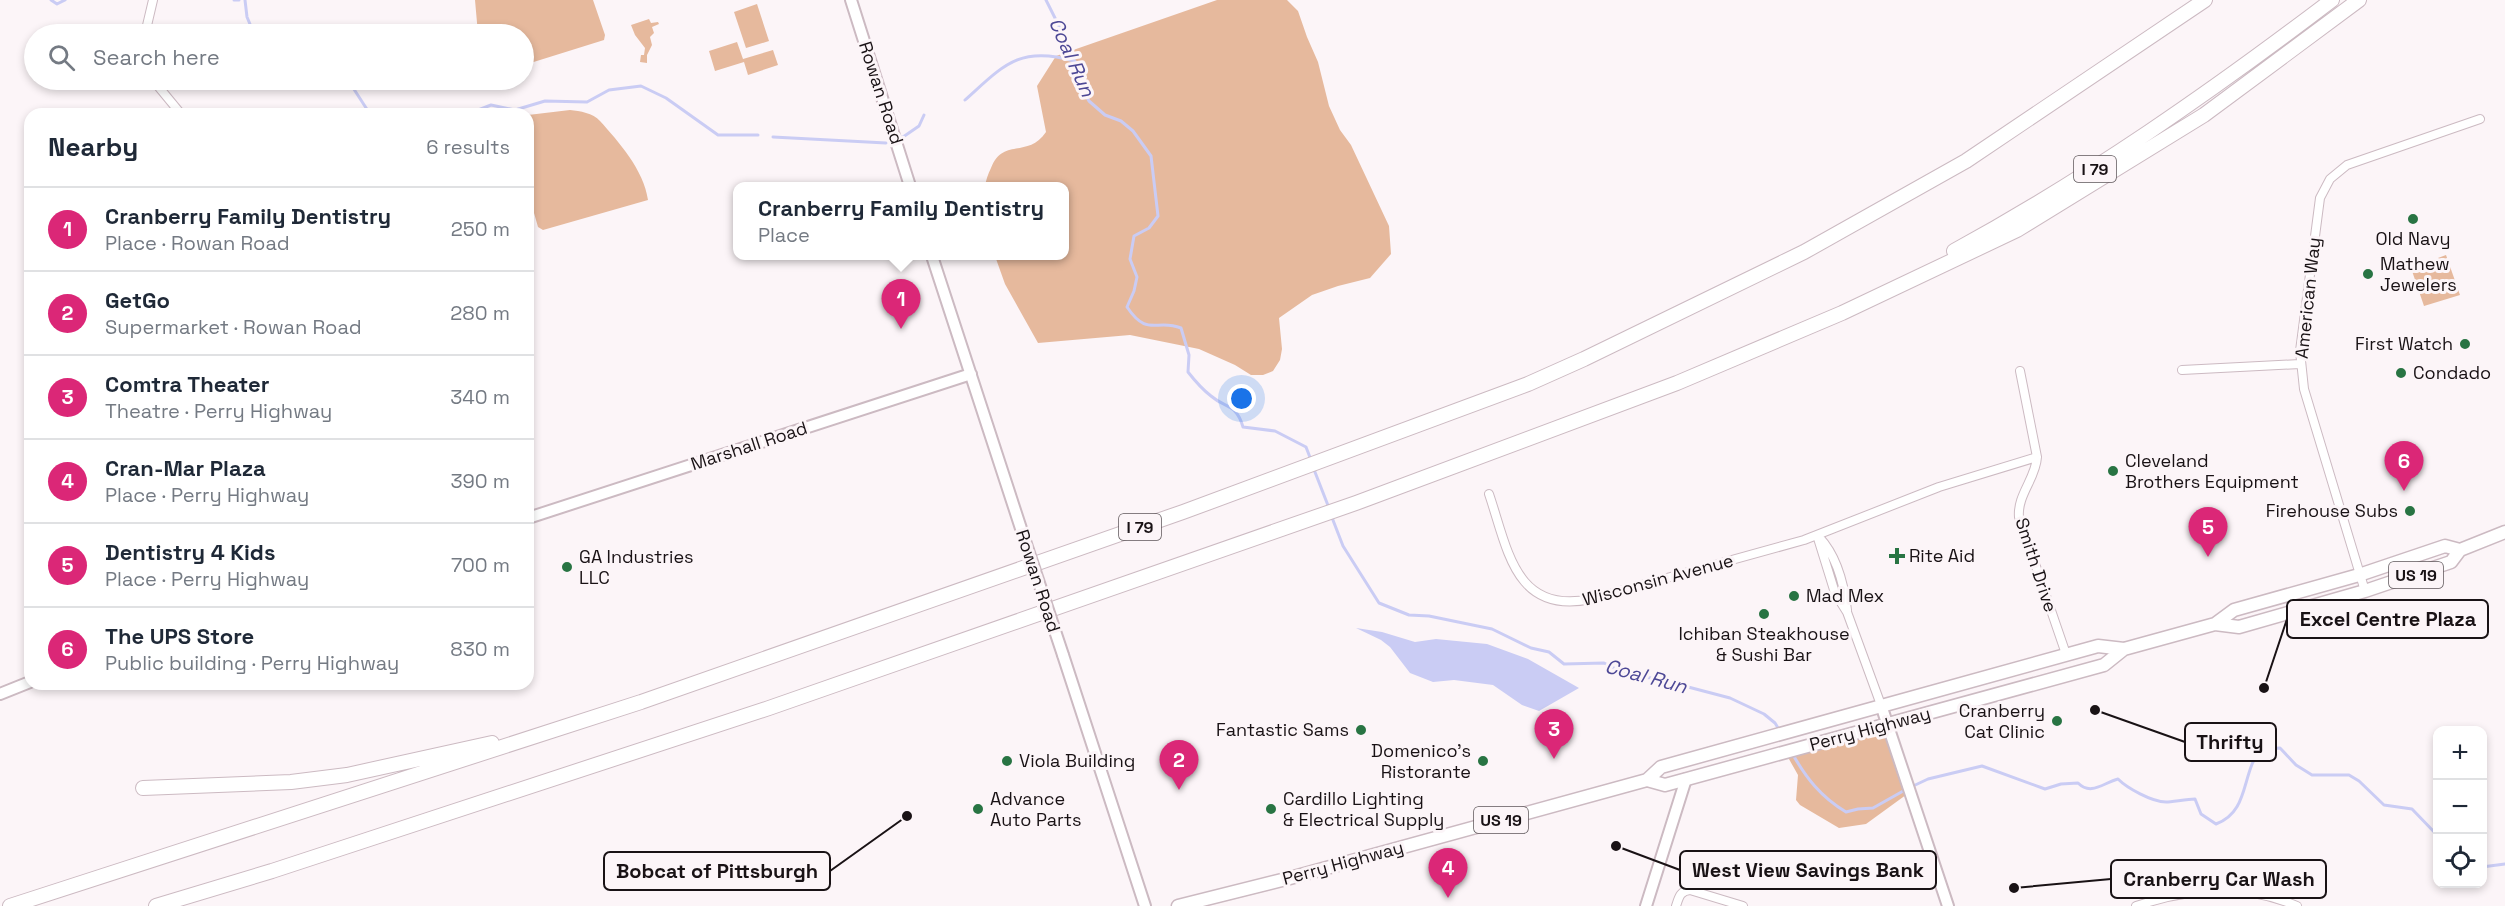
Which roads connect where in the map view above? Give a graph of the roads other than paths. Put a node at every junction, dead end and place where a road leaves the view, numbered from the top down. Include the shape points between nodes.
1 (153, 0) edge
2 (851, 0) edge
3 (2205, 0) edge
4 (2332, 0) edge
5 (2359, 0) edge
6 (148, 24) edge
7 (161, 90) edge
8 (176, 108) edge
9 (2480, 119) dead end
10 (909, 182) edge
11 (935, 260) edge
12 (1842, 312) junction
13 (2300, 364) junction
14 (2182, 370) dead end
15 (2020, 371) dead end
16 (970, 374) junction
17 (2037, 457) junction
18 (1489, 494) dead end
19 (534, 516) edge
20 (2505, 532) edge
21 (1817, 535) junction
22 (2460, 550) junction
23 (2359, 575) junction
24 (2365, 591) junction
25 (2215, 624) junction
26 (2124, 649) junction
27 (2066, 654) junction
28 (24, 684) edge
29 (0, 694) edge
30 (1881, 705) junction
31 (587, 720) junction
32 (1887, 724) junction
33 (1686, 779) junction
34 (1647, 780) junction
35 (143, 789) dead end
36 (10, 906) edge
37 (156, 906) edge
38 (1144, 906) edge
39 (1178, 906) edge
40 (1646, 906) edge
41 (1676, 906) edge
42 (1743, 906) edge
43 (1948, 906) edge
44 (2136, 906) edge
45 (2297, 906) edge

1 - 6 street
2 - 10 street, Rowan Road
3 - 31 highway, I 79 via 1966,161 1804,252 1528,384 1194,508
4 - 12 highway, I 79 via 2205,95 2112,158 2038,204
5 - 12 highway via 2204,115 2017,230
7 - 8 street
9 - 13 street, American Way via 2354,161 2330,178 2319,205
11 - 16 street, Rowan Road
12 - 37 highway, I 79 via 1677,383 1356,503 769,708
13 - 14 street
13 - 23 street, American Way
15 - 17 street, Smith Drive
16 - 19 street, Marshall Road
16 - 38 street, Rowan Road, bridge
17 - 21 street, Wisconsin Avenue via 1939,487
17 - 27 street, Smith Drive via 2020,503 2019,517
18 - 21 street, Wisconsin Avenue via 1515,568 1538,594 1558,602 1591,599
20 - 22 main road, Perry Highway / US 19
21 - 30 street via 1830,549 1845,590 1847,612
22 - 23 main road, Perry Highway / US 19 via 2445,546
22 - 24 main road, Perry Highway / US 19 via 2451,562
23 - 24 street, American Way
23 - 25 main road, Perry Highway / US 19 via 2234,610
24 - 25 main road, Perry Highway / US 19 via 2239,627
25 - 26 main road, Perry Highway / US 19
26 - 27 main road, Perry Highway / US 19 via 2098,646
26 - 32 main road, Perry Highway / US 19 via 2104,665
27 - 30 main road, Perry Highway / US 19
28 - 29 street
30 - 32 street
30 - 34 main road, Perry Highway / US 19 via 1660,767
31 - 35 highway via 347,775 291,782
31 - 36 highway, I 79
32 - 33 main road, Perry Highway / US 19
32 - 43 street
33 - 34 main road, Perry Highway / US 19 via 1665,785
33 - 40 street
34 - 39 main road, Perry Highway / US 19
41 - 42 street via 1684,890
44 - 45 street via 2172,895 2219,890 2247,891

